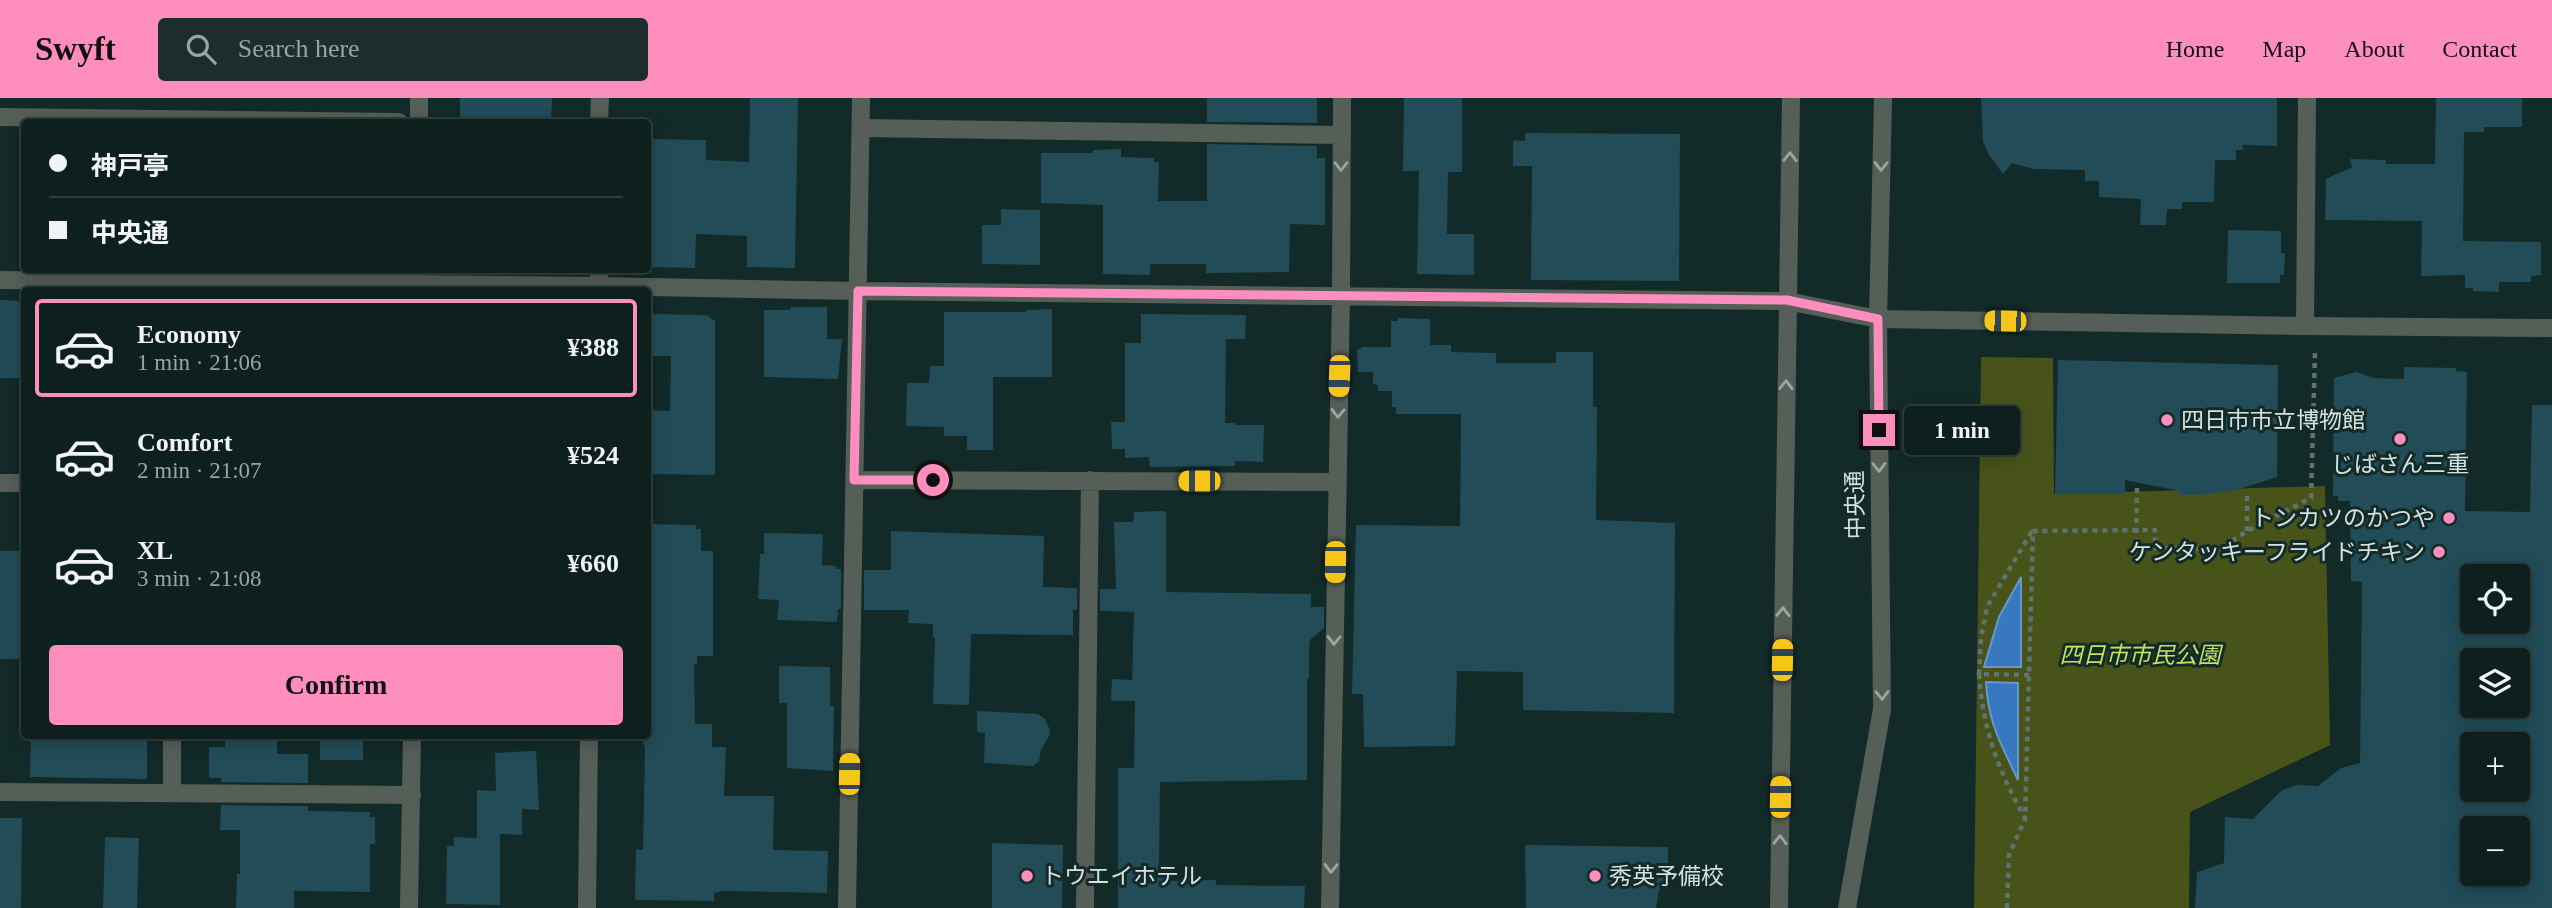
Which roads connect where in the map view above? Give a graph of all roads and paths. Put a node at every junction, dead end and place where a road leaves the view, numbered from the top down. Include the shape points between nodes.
1 (419, 98) edge
2 (600, 98) edge
3 (861, 98) edge
4 (1342, 98) edge
5 (1791, 98) edge
6 (1883, 98) edge
7 (2307, 98) edge
8 (0, 117) edge
9 (160, 119) edge
10 (419, 119) edge
11 (600, 119) edge
12 (861, 128) junction
13 (1340, 135) junction
14 (0, 280) edge
15 (416, 282) edge
16 (599, 282) edge
17 (858, 291) junction
18 (1341, 296) junction
19 (1787, 300) junction
20 (1878, 319) junction
21 (2305, 326) junction
22 (2552, 328) edge
23 (2315, 351) dead end
24 (854, 480) junction
25 (1090, 480) junction
26 (1336, 482) junction
27 (0, 483) edge
28 (21, 483) edge
29 (2137, 488) dead end
30 (2247, 496) dead end
31 (2136, 529) junction
32 (2033, 531) junction
33 (2247, 531) junction
34 (2155, 548) junction
35 (1979, 674) junction
36 (2029, 675) junction
37 (172, 739) edge
38 (412, 739) edge
39 (589, 739) edge
40 (0, 792) edge
41 (172, 793) junction
42 (412, 796) junction
43 (2025, 819) junction
44 (409, 908) edge
45 (587, 908) edge
46 (847, 908) edge
47 (1085, 908) edge
48 (1330, 908) edge
49 (1779, 908) edge
50 (1847, 908) edge
51 (2007, 908) edge

1 - 10 street
2 - 11 street
3 - 12 street
4 - 13 street
19 -> 5 street
6 -> 20 street, 中央通
7 - 21 street
8 - 9 street
12 - 13 street
12 - 17 street
13 -> 18 street
14 - 15 street
15 - 16 street
16 - 17 street
17 - 18 street
17 - 24 street
18 - 19 street
18 -> 26 street
19 - 20 street
49 -> 19 street
20 - 21 street
20 -> 50 street, 中央通 via 1882,709
21 - 22 street
23 - 33 path via 2311,498
24 - 25 street
24 - 46 street
25 - 26 street
25 - 47 street
26 -> 48 street
27 - 28 street
29 - 31 path
30 - 33 path
31 - 32 path
31 - 34 path via 2155,530
31 - 34 path via 2136,548
32 - 35 path via 1987,607
32 - 36 path
33 - 34 path via 2220,548
35 - 36 path
35 - 43 path via 1991,746
36 - 43 path
37 - 41 street
38 - 42 street
39 - 45 street
40 - 41 street
41 - 42 street
42 - 44 street
43 - 51 path via 2009,855

